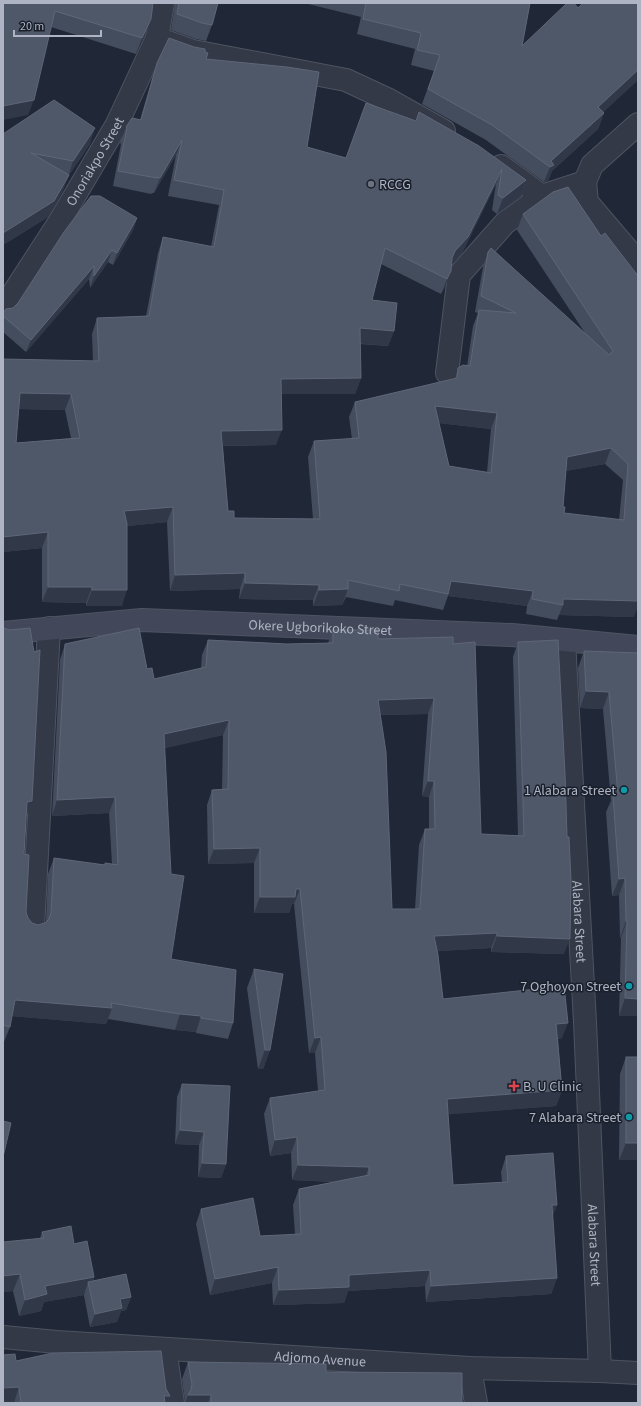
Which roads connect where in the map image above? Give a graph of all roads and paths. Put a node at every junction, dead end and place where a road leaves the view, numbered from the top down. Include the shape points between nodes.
1 (163, 3) edge
2 (156, 38) junction
3 (638, 124) edge
4 (461, 140) edge
5 (486, 156) edge
6 (585, 182) junction
7 (542, 196) junction
8 (638, 262) edge
9 (3, 309) edge
10 (446, 373) dead end
11 (49, 628) junction
12 (3, 633) edge
13 (564, 640) junction
14 (638, 647) edge
15 (33, 928) edge
16 (3, 1337) edge
17 (166, 1348) junction
18 (470, 1368) junction
19 (600, 1371) junction
20 (638, 1373) edge
21 (173, 1403) edge
22 (476, 1403) edge

1 - 2 street, Onoriakpo Street
2 - 4 street via 193,51 346,80 389,100
2 - 9 street, Onoriakpo Street via 117,124 58,224
3 - 6 street via 592,164
5 - 7 street
6 - 7 street
6 - 8 street via 587,202
7 - 10 street via 505,223 459,275
11 - 12 street, Okere Ugborikoko Street
11 - 13 street, Okere Ugborikoko Street via 142,620 512,635
11 - 15 street
13 - 14 street, Okere Ugborikoko Street
13 - 19 street, Alabara Street via 585,1022
16 - 17 street, Adjomo Avenue
17 - 18 street, Adjomo Avenue
17 - 21 street
18 - 19 street, Adjomo Avenue
18 - 22 street
19 - 20 street, Adjomo Avenue

